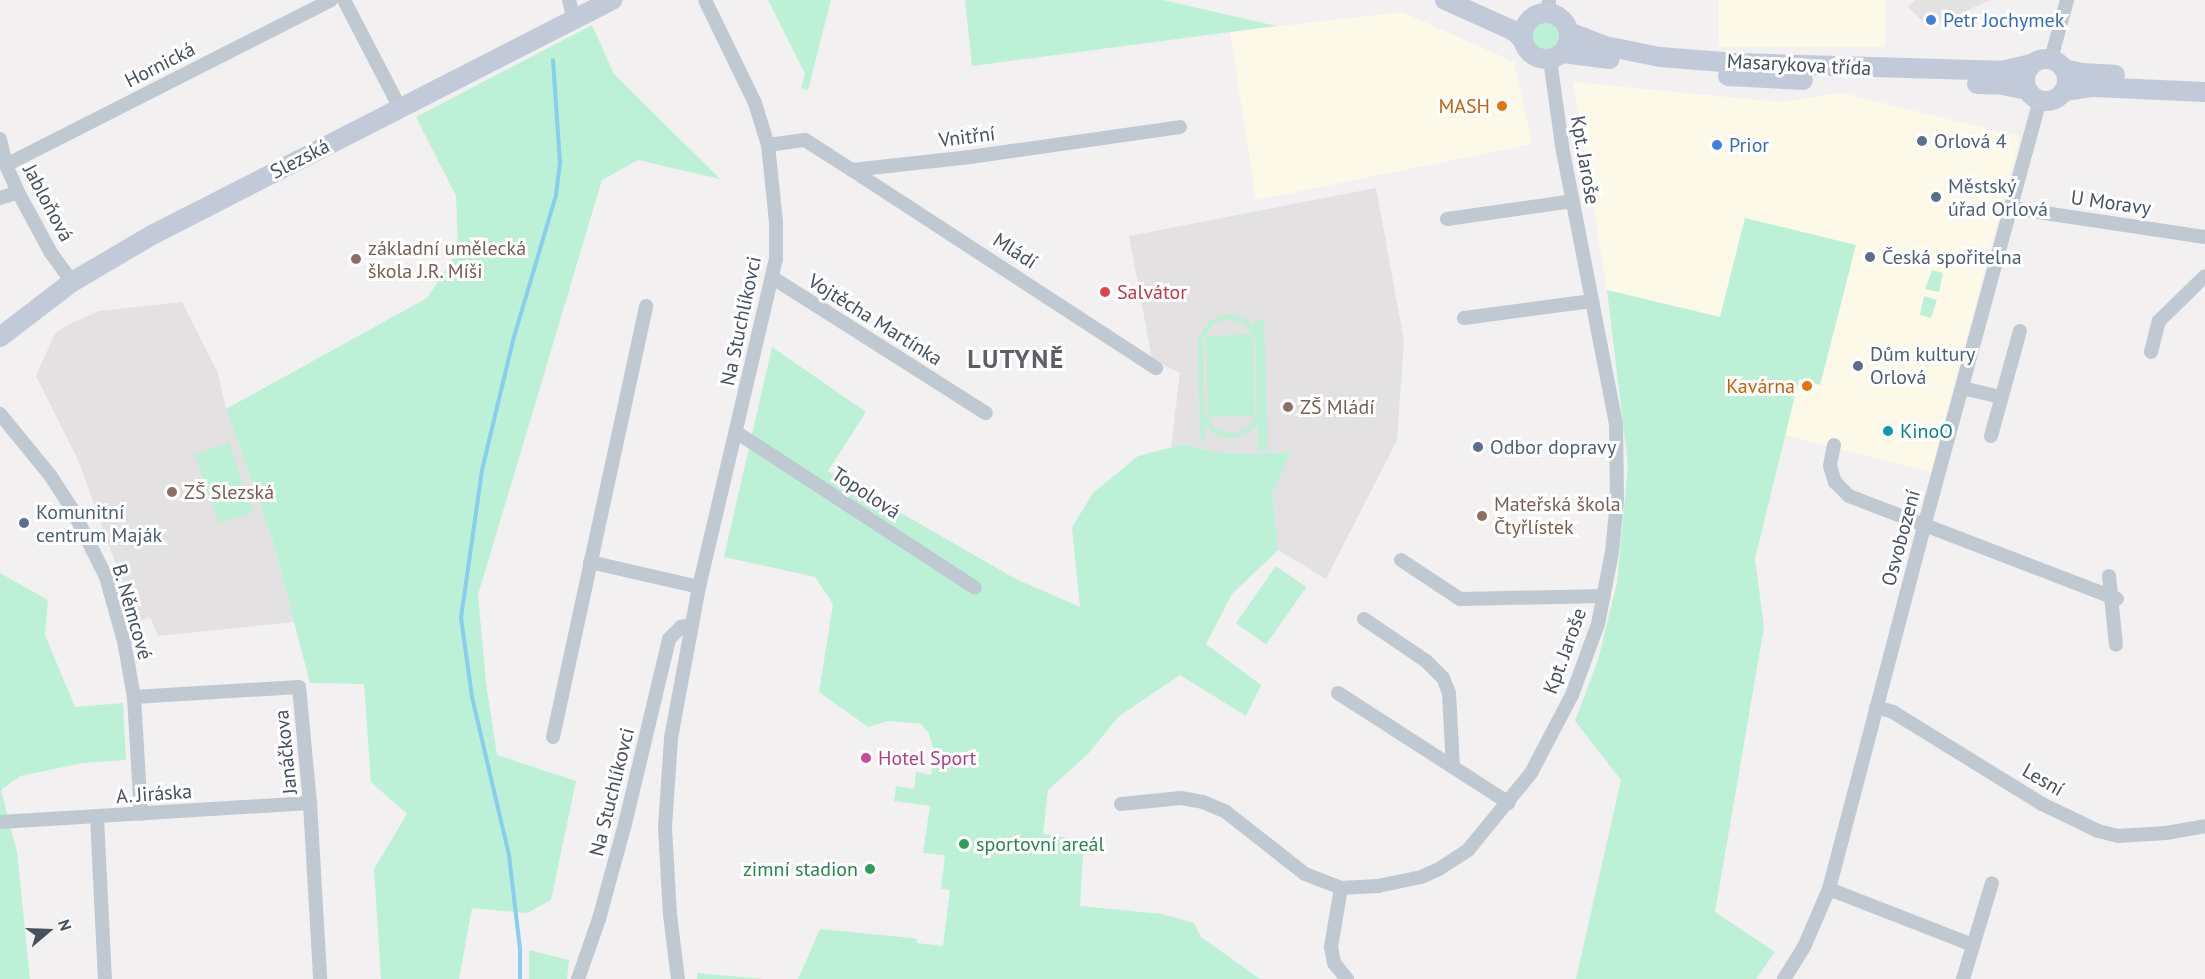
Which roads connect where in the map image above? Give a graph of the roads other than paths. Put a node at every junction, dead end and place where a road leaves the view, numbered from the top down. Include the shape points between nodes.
1 (331, 0) edge
2 (344, 0) edge
3 (569, 0) edge
4 (612, 0) edge
5 (705, 0) edge
6 (1445, 0) edge
7 (1475, 0) edge
8 (2067, 0) edge
9 (1543, 10) edge
10 (574, 20) junction
11 (1569, 32) junction
12 (1523, 40) junction
13 (1557, 56) junction
14 (2032, 64) junction
15 (2058, 64) junction
16 (2205, 80) edge
17 (2064, 91) junction
18 (2205, 92) edge
19 (2034, 95) junction
20 (400, 108) junction
21 (1180, 127) dead end
22 (0, 139) edge
23 (768, 145) junction
24 (6, 165) junction
25 (852, 170) junction
26 (18, 192) junction
27 (0, 198) edge
28 (1573, 201) junction
29 (2011, 208) junction
30 (1447, 219) dead end
31 (2205, 237) edge
32 (2205, 276) edge
33 (773, 278) junction
34 (72, 282) junction
35 (1592, 301) junction
36 (646, 306) dead end
37 (1464, 318) dead end
38 (2020, 331) dead end
39 (0, 337) edge
40 (2151, 352) dead end
41 (1156, 368) dead end
42 (1962, 388) junction
43 (2001, 397) junction
44 (986, 413) dead end
45 (0, 414) edge
46 (736, 432) junction
47 (1991, 436) dead end
48 (1834, 445) dead end
49 (1925, 523) junction
50 (1401, 560) dead end
51 (590, 562) junction
52 (2109, 576) dead end
53 (699, 587) junction
54 (975, 588) dead end
55 (1604, 596) junction
56 (2114, 598) junction
57 (1364, 619) dead end
58 (692, 625) junction
59 (2116, 645) dead end
60 (1338, 693) dead end
61 (134, 697) junction
62 (1876, 707) junction
63 (553, 737) dead end
64 (1453, 767) junction
65 (310, 803) junction
66 (1509, 803) junction
67 (1121, 804) dead end
68 (141, 814) junction
69 (97, 817) junction
70 (0, 822) edge
71 (2205, 826) edge
72 (1992, 883) dead end
73 (1341, 888) junction
74 (1829, 889) junction
75 (1973, 945) junction
76 (105, 979) edge
77 (320, 979) edge
78 (578, 979) edge
79 (678, 979) edge
80 (1347, 979) edge
81 (1784, 979) edge
82 (1963, 979) edge

1 - 24 street, Hornická
2 - 20 street
3 - 10 street
4 - 10 street, Slezská
5 - 23 street, Na Stuchlíkovci via 750,92
6 - 12 street via 1514,32
7 - 9 street via 1517,17
8 - 15 street
9 - 11 street via 1562,20
9 - 12 street via 1525,26
10 - 20 street, Slezská
11 - 13 street via 1568,43
11 - 14 street, Masarykova třída via 1605,46 1660,57 1736,63 2001,71
12 - 13 street via 1532,55 1541,60
13 - 19 street, Masarykova třída via 1583,53 1689,73 1762,79 2002,85
13 - 28 street, Kpt. Jaroše via 1554,99
14 - 15 street via 2041,59
14 - 19 street via 2025,75
15 - 16 street via 2088,74
15 - 17 street via 2067,81
17 - 18 street via 2093,87
17 - 19 street via 2050,100
19 - 29 street, Osvobození
20 - 34 street, Slezská via 152,235
21 - 25 street, Vnitřní
22 - 24 street, Jabloňová
23 - 25 street via 805,140
23 - 33 street, Na Stuchlíkovci via 776,222
24 - 26 street, Jabloňová
25 - 41 street, Mládí
26 - 27 street
26 - 34 street, Jabloňová via 51,253
28 - 30 street
28 - 35 street, Kpt. Jaroše
29 - 31 street, U Moravy
29 - 42 street, Osvobození
32 - 40 street via 2159,321
33 - 44 street, Vojtěcha Martínka
33 - 46 street, Na Stuchlíkovci
34 - 39 street, Slezská
35 - 37 street
35 - 55 street, Kpt. Jaroše via 1617,439 1617,502
36 - 51 street
38 - 43 street
42 - 43 street
42 - 49 street, Osvobození
43 - 47 street
45 - 61 street, B. Němcové via 50,475 106,577
46 - 53 street, Na Stuchlíkovci
46 - 54 street, Topolová
48 - 49 street via 1830,466 1835,482 1849,496
49 - 56 street
49 - 62 street, Osvobození
50 - 55 street via 1460,598
51 - 53 street
51 - 63 street
52 - 56 street
53 - 58 street, Na Stuchlíkovci
55 - 66 street, Kpt. Jaroše via 1572,695 1531,773
56 - 59 street
57 - 64 street via 1426,661 1443,678 1449,693
58 - 78 street, Na Stuchlíkovci via 681,627 669,639 625,825
58 - 79 street, Na Stuchlíkovci via 666,784 665,838
60 - 64 street
61 - 65 street, Janáčkova via 299,687
61 - 68 street, B. Němcové
62 - 71 street, Lesní via 1893,712 2042,804 2098,831 2118,836
62 - 74 street, Osvobození
64 - 66 street
65 - 68 street, A. Jiráska
65 - 77 street, Janáčkova
66 - 73 street, Kpt. Jaroše via 1468,850 1439,869 1378,886
67 - 73 street, Kpt. Jaroše via 1181,798 1203,802 1226,812 1305,874
68 - 69 street, A. Jiráska
69 - 70 street, A. Jiráska
69 - 76 street
72 - 75 street
73 - 80 street via 1331,947 1334,963
74 - 75 street
74 - 81 street, Osvobození via 1804,947
75 - 82 street

